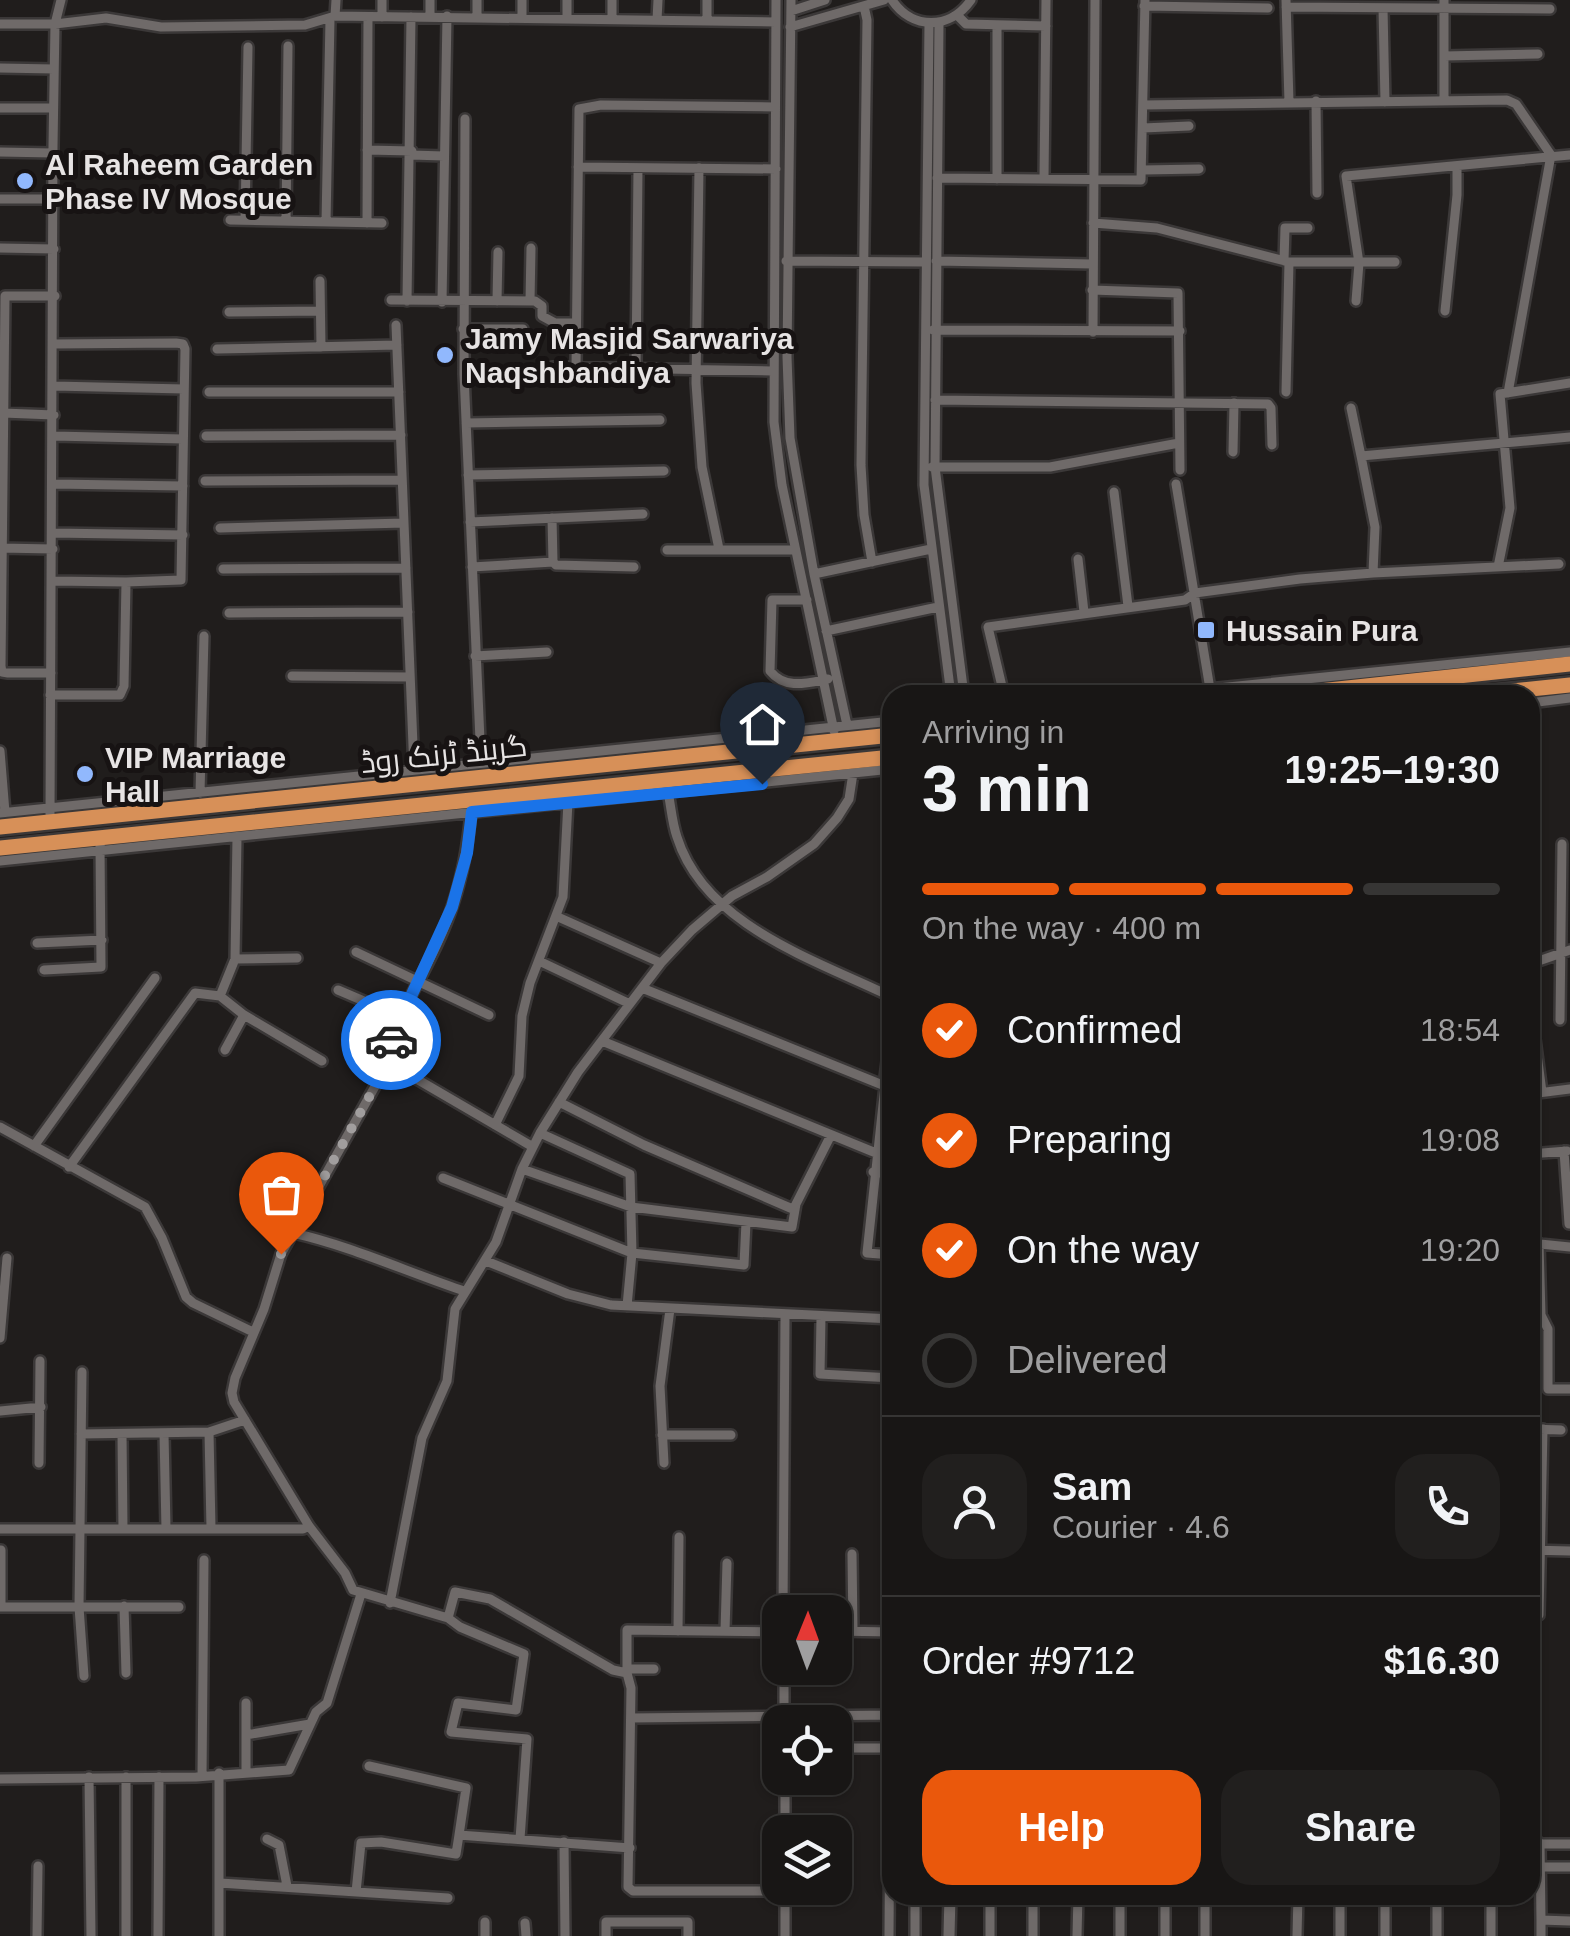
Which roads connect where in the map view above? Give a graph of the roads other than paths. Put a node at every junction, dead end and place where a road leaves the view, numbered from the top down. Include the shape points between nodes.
1 (336, 0) edge
2 (382, 0) edge
3 (430, 0) edge
4 (477, 0) edge
5 (522, 0) edge
6 (566, 0) edge
7 (612, 0) edge
8 (658, 0) edge
9 (707, 0) edge
10 (776, 0) edge
11 (825, 0) edge
12 (888, 0) edge
13 (970, 0) edge
14 (1046, 0) edge
15 (1095, 0) edge
16 (62, 2) edge
17 (1144, 3) edge
18 (1286, 3) edge
19 (1444, 4) edge
20 (791, 5) edge
21 (864, 6) junction
22 (1268, 8) dead end
23 (1382, 8) junction
24 (1550, 9) dead end
25 (957, 15) junction
26 (447, 16) junction
27 (332, 17) junction
28 (382, 17) junction
29 (430, 17) junction
30 (477, 17) junction
31 (522, 17) junction
32 (368, 18) junction
33 (412, 18) junction
34 (567, 18) junction
35 (612, 19) junction
36 (657, 20) junction
37 (707, 20) junction
38 (776, 22) junction
39 (934, 23) junction
40 (0, 24) edge
41 (56, 24) junction
42 (997, 25) junction
43 (1046, 26) junction
44 (790, 27) junction
45 (248, 46) dead end
46 (288, 46) dead end
47 (1538, 54) dead end
48 (1444, 56) junction
49 (0, 68) edge
50 (54, 69) junction
51 (1444, 100) junction
52 (1316, 101) junction
53 (1288, 102) junction
54 (1384, 102) junction
55 (1143, 105) junction
56 (775, 107) junction
57 (0, 108) edge
58 (53, 108) junction
59 (464, 118) dead end
60 (1188, 126) dead end
61 (932, 128) junction
62 (1144, 128) junction
63 (367, 150) junction
64 (0, 152) edge
65 (52, 153) junction
66 (411, 153) junction
67 (1551, 155) junction
68 (1570, 155) edge
69 (444, 156) junction
70 (1457, 166) junction
71 (578, 168) junction
72 (638, 168) junction
73 (699, 168) junction
74 (774, 168) junction
75 (788, 168) junction
76 (1143, 170) junction
77 (1199, 170) dead end
78 (937, 178) junction
79 (997, 179) junction
80 (1044, 179) junction
81 (1094, 180) junction
82 (1317, 193) dead end
83 (0, 199) edge
84 (53, 199) junction
85 (230, 220) dead end
86 (245, 220) junction
87 (932, 221) junction
88 (286, 222) junction
89 (326, 222) junction
90 (367, 223) junction
91 (382, 223) dead end
92 (1093, 223) junction
93 (1308, 228) dead end
94 (0, 248) edge
95 (54, 248) junction
96 (531, 248) dead end
97 (498, 252) dead end
98 (774, 260) junction
99 (787, 261) junction
100 (863, 261) junction
101 (1287, 261) junction
102 (931, 262) junction
103 (1395, 262) dead end
104 (1359, 263) junction
105 (1092, 264) junction
106 (320, 281) dead end
107 (1092, 290) junction
108 (3, 296) edge
109 (54, 296) junction
110 (392, 300) dead end
111 (407, 300) junction
112 (497, 301) junction
113 (530, 301) junction
114 (1356, 301) dead end
115 (442, 302) junction
116 (462, 302) junction
117 (1445, 310) dead end
118 (320, 311) junction
119 (229, 312) dead end
120 (575, 323) junction
121 (396, 325) dead end
122 (522, 328) dead end
123 (463, 330) junction
124 (930, 330) junction
125 (1180, 331) junction
126 (1093, 332) junction
127 (54, 344) junction
128 (397, 345) junction
129 (321, 347) junction
130 (217, 349) dead end
131 (552, 367) dead end
132 (576, 368) junction
133 (636, 369) junction
134 (698, 370) junction
135 (772, 370) junction
136 (538, 371) dead end
137 (464, 374) junction
138 (1570, 383) edge
139 (54, 386) junction
140 (184, 389) junction
141 (210, 392) dead end
142 (399, 392) junction
143 (1286, 392) dead end
144 (1508, 393) junction
145 (935, 400) junction
146 (1180, 402) junction
147 (1234, 403) junction
148 (1351, 408) dead end
149 (2, 414) edge
150 (54, 415) junction
151 (660, 420) dead end
152 (466, 423) junction
153 (401, 434) junction
154 (54, 436) junction
155 (206, 436) dead end
156 (1570, 437) edge
157 (184, 439) junction
158 (1180, 443) junction
159 (1504, 443) junction
160 (1272, 445) dead end
161 (1233, 452) dead end
162 (1361, 456) junction
163 (929, 467) junction
164 (1180, 470) dead end
165 (664, 471) dead end
166 (468, 474) junction
167 (402, 480) junction
168 (205, 481) dead end
169 (54, 484) junction
170 (1176, 484) dead end
171 (183, 486) junction
172 (1114, 492) dead end
173 (643, 514) dead end
174 (552, 518) junction
175 (470, 522) junction
176 (404, 523) junction
177 (220, 528) dead end
178 (53, 533) junction
179 (182, 535) junction
180 (1, 548) edge
181 (53, 549) junction
182 (719, 549) junction
183 (931, 549) junction
184 (667, 550) dead end
185 (795, 550) junction
186 (1078, 560) dead end
187 (553, 562) junction
188 (872, 562) junction
189 (1559, 564) dead end
190 (472, 567) junction
191 (1498, 567) junction
192 (406, 568) junction
193 (634, 568) dead end
194 (223, 569) dead end
195 (814, 574) junction
196 (1373, 574) junction
197 (53, 581) junction
198 (126, 582) junction
199 (1196, 593) junction
200 (819, 598) junction
201 (806, 600) junction
202 (1128, 606) junction
203 (938, 607) junction
204 (408, 612) junction
205 (1084, 612) junction
206 (228, 613) dead end
207 (826, 631) junction
208 (204, 636) dead end
209 (548, 652) dead end
210 (1570, 652) edge
211 (476, 656) junction
212 (1570, 664) edge
213 (51, 673) junction
214 (292, 676) dead end
215 (410, 677) junction
216 (836, 678) junction
217 (823, 680) junction
218 (950, 685) edge
219 (962, 685) edge
220 (1002, 685) edge
221 (1209, 685) edge
222 (1360, 685) edge
223 (1570, 685) edge
224 (1540, 688) edge
225 (50, 695) junction
226 (1570, 698) edge
227 (1540, 702) edge
228 (882, 722) edge
229 (847, 726) junction
230 (834, 734) junction
231 (882, 734) edge
232 (701, 748) junction
233 (0, 751) edge
234 (882, 757) edge
235 (670, 759) junction
236 (575, 761) junction
237 (481, 763) junction
238 (414, 770) junction
239 (882, 770) edge
240 (853, 773) junction
241 (670, 786) junction
242 (200, 793) junction
243 (568, 802) junction
244 (472, 812) junction
245 (50, 814) junction
246 (124, 814) junction
247 (2, 817) edge
248 (261, 828) junction
249 (126, 834) junction
250 (237, 837) junction
251 (153, 838) junction
252 (99, 844) junction
253 (1562, 844) dead end
254 (0, 848) edge
255 (0, 861) edge
256 (721, 905) junction
257 (558, 917) junction
258 (102, 940) junction
259 (38, 943) dead end
260 (1565, 951) edge
261 (356, 952) dead end
262 (234, 958) junction
263 (296, 958) dead end
264 (1540, 960) edge
265 (539, 961) junction
266 (661, 962) junction
267 (44, 970) dead end
268 (155, 978) dead end
269 (417, 980) junction
270 (642, 988) junction
271 (338, 990) dead end
272 (882, 991) edge
273 (220, 996) junction
274 (628, 1003) junction
275 (244, 1015) junction
276 (490, 1015) dead end
277 (401, 1018) junction
278 (1560, 1020) dead end
279 (602, 1041) junction
280 (226, 1050) dead end
281 (322, 1060) dead end
282 (387, 1065) junction
283 (1540, 1077) edge
284 (882, 1084) edge
285 (1570, 1089) edge
286 (1542, 1092) joint
287 (558, 1102) junction
288 (882, 1123) edge
289 (495, 1125) junction
290 (0, 1127) edge
291 (540, 1133) junction
292 (831, 1135) junction
293 (34, 1146) junction
294 (533, 1147) junction
295 (1567, 1151) edge
296 (876, 1153) junction
297 (1540, 1153) edge
298 (68, 1166) junction
299 (522, 1169) junction
300 (873, 1172) junction
301 (882, 1173) edge
302 (443, 1178) dead end
303 (510, 1205) junction
304 (630, 1207) junction
305 (795, 1210) junction
306 (746, 1222) junction
307 (1569, 1224) edge
308 (293, 1232) junction
309 (1540, 1244) edge
310 (1570, 1247) edge
311 (632, 1253) junction
312 (882, 1255) edge
313 (7, 1258) dead end
314 (486, 1261) junction
315 (2, 1281) edge
316 (464, 1290) junction
317 (1540, 1303) edge
318 (627, 1306) junction
319 (670, 1309) junction
320 (785, 1315) junction
321 (821, 1317) junction
322 (882, 1320) edge
323 (253, 1332) junction
324 (0, 1338) edge
325 (40, 1361) dead end
326 (82, 1372) dead end
327 (882, 1377) edge
328 (1570, 1389) edge
329 (41, 1407) junction
330 (0, 1410) edge
331 (244, 1420) junction
332 (1543, 1429) joint
333 (1561, 1430) dead end
334 (210, 1432) junction
335 (164, 1433) junction
336 (81, 1434) junction
337 (122, 1434) junction
338 (662, 1435) junction
339 (731, 1435) dead end
340 (39, 1463) dead end
341 (664, 1463) dead end
342 (1540, 1474) edge
343 (309, 1526) junction
344 (81, 1528) junction
345 (211, 1528) junction
346 (0, 1529) edge
347 (123, 1529) junction
348 (166, 1529) junction
349 (679, 1537) dead end
350 (2, 1550) edge
351 (1540, 1550) edge
352 (1570, 1550) edge
353 (852, 1554) dead end
354 (204, 1560) dead end
355 (727, 1563) dead end
356 (1, 1574) edge
357 (361, 1594) junction
358 (783, 1595) edge
359 (390, 1603) junction
360 (124, 1606) junction
361 (0, 1607) edge
362 (79, 1607) junction
363 (179, 1607) dead end
364 (448, 1618) junction
365 (678, 1631) junction
366 (853, 1631) joint
367 (726, 1632) junction
368 (762, 1632) edge
369 (882, 1635) edge
370 (654, 1669) dead end
371 (627, 1671) junction
372 (126, 1673) dead end
373 (84, 1676) dead end
374 (246, 1703) dead end
375 (882, 1715) edge
376 (852, 1717) edge
377 (630, 1718) junction
378 (762, 1720) edge
379 (310, 1724) junction
380 (246, 1735) junction
381 (852, 1748) edge
382 (882, 1748) edge
383 (369, 1766) dead end
384 (246, 1772) junction
385 (219, 1773) junction
386 (202, 1776) junction
387 (126, 1777) junction
388 (159, 1777) junction
389 (0, 1778) edge
390 (89, 1778) junction
391 (459, 1835) junction
392 (267, 1839) dead end
393 (520, 1839) junction
394 (564, 1842) junction
395 (1540, 1843) edge
396 (1570, 1844) edge
397 (630, 1848) junction
398 (38, 1866) dead end
399 (1540, 1866) joint
400 (1570, 1867) edge
401 (220, 1883) junction
402 (287, 1886) junction
403 (762, 1889) edge
404 (356, 1892) junction
405 (448, 1898) dead end
406 (784, 1905) edge
407 (890, 1905) edge
408 (915, 1905) edge
409 (950, 1905) edge
410 (990, 1905) edge
411 (1033, 1905) edge
412 (1078, 1905) edge
413 (1120, 1905) edge
414 (1164, 1905) edge
415 (1206, 1905) edge
416 (1298, 1905) edge
417 (1340, 1905) edge
418 (1384, 1905) edge
419 (1437, 1905) edge
420 (1491, 1905) edge
421 (1541, 1920) junction
422 (1570, 1921) edge
423 (485, 1922) dead end
424 (648, 1922) junction
425 (525, 1923) dead end
426 (37, 1936) edge
427 (90, 1936) edge
428 (126, 1936) edge
429 (158, 1936) edge
430 (220, 1936) edge
431 (485, 1936) edge
432 (526, 1936) edge
433 (565, 1936) edge
434 (606, 1936) edge
435 (648, 1936) edge
436 (688, 1936) edge
437 (785, 1936) edge
438 (889, 1936) edge
439 (915, 1936) edge
440 (949, 1936) edge
441 (990, 1936) edge
442 (1033, 1936) edge
443 (1077, 1936) edge
444 (1120, 1936) edge
445 (1165, 1936) edge
446 (1205, 1936) edge
447 (1297, 1936) edge
448 (1340, 1936) edge
449 (1384, 1936) edge
450 (1438, 1936) edge
451 (1491, 1936) edge
452 (1541, 1936) edge

1 - 27 street
2 - 28 street
3 - 29 street
4 - 30 street
5 - 31 street
6 - 34 street
7 - 35 street
8 - 36 street
9 - 37 street
10 - 38 street
11 - 20 street
12 - 21 street
12 - 39 street via 909,18
13 - 25 street
14 - 43 street
15 - 81 street
16 - 41 street
17 - 22 street
17 - 55 street
18 - 23 street
18 - 53 street
19 - 23 street
19 - 24 street
19 - 48 street
20 - 44 street
21 - 44 street
21 - 100 street
23 - 54 street
25 - 39 street
25 - 42 street via 966,24
26 - 29 street
26 - 30 street
26 - 69 street
27 - 32 street
27 - 41 street via 287,25 161,28 106,18
27 - 89 street
28 - 32 street
28 - 33 street
29 - 33 street
30 - 31 street
31 - 34 street
32 - 63 street
33 - 66 street
34 - 35 street
35 - 36 street
36 - 37 street
37 - 38 street
38 - 56 street
39 - 61 street
40 - 41 street
41 - 50 street
42 - 43 street
42 - 79 street
43 - 80 street
44 - 75 street
45 - 86 street
46 - 88 street
47 - 48 street
48 - 51 street
49 - 50 street
50 - 58 street
51 - 54 street
51 - 67 street via 1512,101
52 - 53 street
52 - 54 street
52 - 82 street
53 - 55 street
55 - 62 street
56 - 71 street via 581,106
56 - 74 street
57 - 58 street
58 - 65 street
59 - 116 street
60 - 62 street
61 - 78 street
61 - 87 street
62 - 76 street
63 - 66 street
63 - 90 street
64 - 65 street
65 - 84 street
66 - 69 street
66 - 111 street
67 - 68 street
67 - 70 street
67 - 144 street
69 - 115 street
70 - 104 street via 1346,176
70 - 117 street
71 - 72 street
71 - 120 street
72 - 73 street
72 - 133 street
73 - 74 street
73 - 134 street
74 - 75 street
74 - 98 street
75 - 99 street
76 - 77 street
76 - 81 street via 1138,181
78 - 79 street
78 - 87 street
79 - 80 street
80 - 81 street
81 - 92 street
83 - 84 street
84 - 95 street
85 - 86 street
86 - 88 street
87 - 102 street
88 - 89 street
89 - 90 street
90 - 91 street
92 - 101 street via 1157,228
92 - 105 street
93 - 101 street via 1284,228
94 - 95 street
95 - 109 street
96 - 113 street
97 - 112 street
98 - 99 street
98 - 135 street
99 - 100 street
99 - 195 street via 790,438
100 - 102 street
100 - 188 street via 862,488
101 - 104 street
101 - 143 street
102 - 105 street
102 - 124 street
103 - 104 street
104 - 114 street
105 - 107 street
106 - 118 street
107 - 125 street via 1178,293
107 - 126 street
108 - 109 street
108 - 149 street
109 - 127 street
110 - 111 street
111 - 115 street
112 - 113 street
112 - 116 street
113 - 120 street via 539,302 549,321
115 - 116 street
116 - 123 street
118 - 119 street
118 - 129 street
120 - 132 street
121 - 128 street
122 - 123 street
123 - 137 street
124 - 126 street
124 - 145 street
124 - 163 street
125 - 126 street
125 - 146 street
127 - 139 street
127 - 140 street via 183,344
128 - 129 street
128 - 142 street
129 - 130 street
131 - 132 street
132 - 133 street
133 - 134 street
134 - 135 street
134 - 182 street via 702,467
135 - 185 street via 779,468
136 - 137 street
137 - 152 street
138 - 144 street
139 - 140 street
139 - 150 street
140 - 157 street
141 - 142 street
142 - 153 street
144 - 159 street via 1500,394
145 - 146 street
145 - 163 street
146 - 147 street
146 - 158 street
147 - 160 street via 1270,405
147 - 161 street
148 - 162 street
149 - 150 street
149 - 180 street
150 - 154 street
151 - 152 street
152 - 166 street
153 - 155 street
153 - 167 street
154 - 157 street
154 - 169 street
156 - 159 street
157 - 171 street
158 - 163 street via 1050,467
158 - 164 street
159 - 162 street
159 - 191 street via 1510,508
162 - 196 street via 1375,527
163 - 183 street
163 - 219 street
165 - 166 street
166 - 175 street
167 - 168 street
167 - 176 street
169 - 171 street
169 - 178 street
170 - 199 street
171 - 179 street
172 - 202 street
173 - 174 street
174 - 175 street
174 - 187 street
175 - 190 street
176 - 177 street
176 - 192 street
178 - 179 street
178 - 181 street
179 - 198 street via 181,580
180 - 181 street
180 - 213 street via 2,672
181 - 197 street
182 - 184 street
182 - 185 street
183 - 188 street
183 - 203 street
185 - 201 street
186 - 205 street
187 - 190 street
187 - 193 street
188 - 195 street
189 - 191 street
190 - 211 street
191 - 196 street
192 - 194 street
192 - 204 street
195 - 200 street
196 - 199 street
197 - 198 street
197 - 213 street
198 - 225 street via 123,691
199 - 202 street
199 - 221 street
200 - 201 street
200 - 207 street
201 - 217 street
201 - 217 street via 772,600 769,665 788,684
202 - 205 street
203 - 207 street
203 - 218 street
204 - 206 street
204 - 215 street
205 - 220 street via 988,628
207 - 216 street
208 - 242 street
209 - 211 street
210 - 222 street
211 - 237 street
212 - 222 highway
213 - 225 street
214 - 215 street
215 - 238 street
216 - 217 street
216 - 229 street
217 - 230 street
223 - 224 highway
225 - 245 street
226 - 227 street
228 - 229 street
229 - 230 street
230 - 231 highway, گرینڈ ٹرنک روڈ
230 - 232 highway, گرینڈ ٹرنک روڈ
232 - 235 highway, گرینڈ ٹرنک روڈ
232 - 236 street
233 - 247 street
234 - 241 highway, گرینڈ ٹرنک روڈ
235 - 236 highway, گرینڈ ٹرنک روڈ
235 - 241 highway
236 - 237 street
236 - 246 highway, گرینڈ ٹرنک روڈ
237 - 238 street
238 - 242 street
239 - 240 street
240 - 241 street
240 - 256 street via 849,799 814,844
241 - 243 street
241 - 248 highway, گرینڈ ٹرنک روڈ
241 - 256 street via 677,838
242 - 245 street
243 - 244 street
243 - 257 street
244 - 248 street
244 - 269 street via 452,907
245 - 246 highway, گرینڈ ٹرنک روڈ
245 - 247 highway, گرینڈ ٹرنک روڈ
246 - 249 highway
248 - 250 street
248 - 251 highway, گرینڈ ٹرنک روڈ
249 - 251 highway, گرینڈ ٹرنک روڈ
249 - 252 highway, گرینڈ ٹرنک روڈ
250 - 251 street
250 - 262 street
251 - 252 street
252 - 254 highway, گرینڈ ٹرنک روڈ
252 - 255 street
252 - 258 street
253 - 260 street
256 - 266 street
256 - 272 street via 758,932
257 - 265 street
257 - 266 street
258 - 259 street
258 - 267 street via 98,969
260 - 264 street
260 - 278 street
261 - 269 street
262 - 263 street
262 - 273 street
265 - 274 street
265 - 289 street via 522,1016 521,1068
266 - 270 street
268 - 293 street
269 - 276 street
269 - 277 street
270 - 274 street
270 - 284 street
271 - 277 street
273 - 275 street
273 - 298 street via 195,993
274 - 279 street
275 - 280 street
275 - 281 street
277 - 282 street
279 - 287 street
279 - 292 street
282 - 289 street
282 - 308 street
283 - 286 street
285 - 286 street
287 - 291 street
287 - 305 street
288 - 296 street
289 - 294 street
290 - 293 street
291 - 294 street
291 - 304 street via 630,1174
292 - 296 street
292 - 305 street
293 - 298 street
294 - 299 street
295 - 297 street
295 - 307 street
296 - 300 street
298 - 323 street via 145,1208 186,1297
299 - 303 street
299 - 304 street
300 - 301 street
300 - 312 street via 867,1254
302 - 303 street
303 - 311 street
303 - 314 street
304 - 306 street
304 - 311 street
305 - 306 street via 792,1227
306 - 311 street via 744,1265
308 - 316 street
308 - 323 street
309 - 310 street
311 - 318 street
313 - 315 street
314 - 316 street
314 - 318 street via 568,1294
315 - 324 street
316 - 359 street via 455,1309 448,1381 422,1438
317 - 328 street via 1548,1329 1548,1389
318 - 319 street
319 - 320 street
319 - 338 street via 660,1386
320 - 321 street
320 - 358 street
321 - 322 street
321 - 327 street via 820,1374
323 - 331 street via 232,1392
325 - 329 street
326 - 336 street
329 - 330 street
329 - 340 street
331 - 334 street
331 - 343 street
332 - 333 street
332 - 342 street
334 - 335 street
334 - 345 street
335 - 337 street
335 - 348 street
336 - 337 street
336 - 344 street
337 - 347 street
338 - 339 street
338 - 341 street
343 - 345 street
343 - 357 street
344 - 346 street
344 - 347 street
344 - 362 street
345 - 348 street
347 - 348 street
349 - 365 street
350 - 356 street
351 - 352 street
353 - 366 street
354 - 386 street
355 - 367 street
356 - 361 street
357 - 359 street
357 - 379 street via 327,1702
359 - 364 street
360 - 362 street
360 - 363 street
360 - 372 street
361 - 362 street
362 - 373 street
364 - 371 street via 455,1592 490,1599 613,1670
364 - 393 street via 524,1654 516,1710 458,1702 451,1732 527,1739
365 - 367 street
365 - 371 street via 626,1630
366 - 369 street
367 - 368 street
370 - 371 street
371 - 377 street
374 - 380 street
375 - 376 street
377 - 378 street
377 - 397 street
379 - 380 street
379 - 384 street via 289,1770
380 - 384 street
381 - 382 street
383 - 391 street via 466,1788
384 - 385 street
385 - 386 street
385 - 401 street
386 - 388 street
387 - 388 street
387 - 390 street
387 - 428 street
388 - 429 street
389 - 390 street
390 - 427 street
391 - 393 street
391 - 404 street via 456,1854 361,1843
392 - 402 street via 279,1844
393 - 394 street
394 - 397 street
394 - 433 street
395 - 396 street
397 - 403 street via 633,1891
398 - 426 street
399 - 400 street
399 - 421 street
401 - 402 street
401 - 430 street
402 - 404 street
404 - 405 street
406 - 437 street
407 - 438 street
408 - 439 street
409 - 440 street
410 - 441 street
411 - 442 street
412 - 443 street
413 - 444 street
414 - 445 street
415 - 446 street
416 - 447 street
417 - 448 street
418 - 449 street
419 - 450 street
420 - 451 street
421 - 422 street
421 - 452 street
423 - 431 street
424 - 434 street via 606,1922
424 - 435 street
424 - 436 street via 688,1922
425 - 432 street

